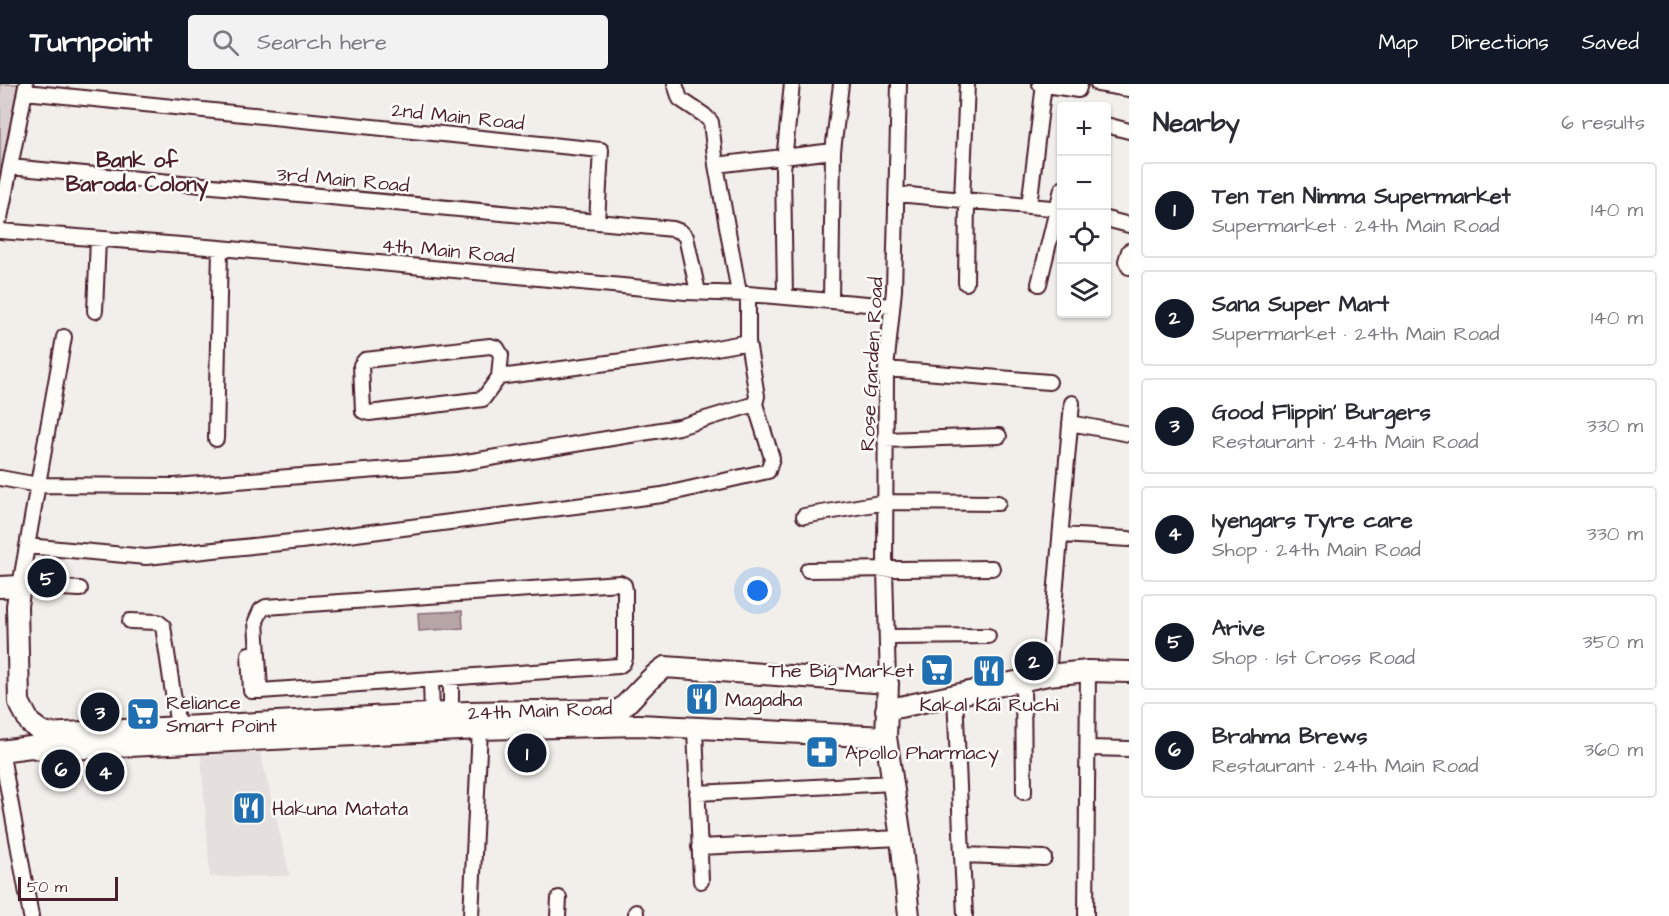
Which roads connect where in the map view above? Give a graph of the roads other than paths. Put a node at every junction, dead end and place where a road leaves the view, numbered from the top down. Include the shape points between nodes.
1 (675, 84) edge
2 (792, 84) edge
3 (842, 84) edge
4 (899, 84) edge
5 (966, 84) edge
6 (1042, 84) edge
7 (1080, 84) edge
8 (1098, 84) edge
9 (26, 88) edge
10 (1129, 89) edge
11 (1111, 126) edge
12 (1129, 130) edge
13 (833, 152) junction
14 (785, 157) junction
15 (716, 165) junction
16 (9, 167) junction
17 (897, 194) junction
18 (964, 200) junction
19 (1029, 206) junction
20 (1057, 208) edge
21 (1058, 210) edge
22 (0, 218) edge
23 (1111, 220) edge
24 (597, 222) junction
25 (1129, 225) edge
26 (0, 231) edge
27 (98, 239) junction
28 (220, 248) junction
29 (1129, 251) edge
30 (1129, 267) edge
31 (966, 283) dead end
32 (1039, 284) dead end
33 (698, 292) junction
34 (744, 293) junction
35 (785, 296) junction
36 (831, 300) junction
37 (891, 306) junction
38 (95, 311) dead end
39 (64, 337) dead end
40 (748, 342) junction
41 (886, 369) junction
42 (498, 377) junction
43 (1049, 382) dead end
44 (1072, 403) dead end
45 (755, 404) junction
46 (1070, 423) junction
47 (1129, 434) edge
48 (999, 436) dead end
49 (216, 439) dead end
50 (885, 440) junction
51 (0, 478) edge
52 (38, 485) junction
53 (886, 502) junction
54 (998, 503) dead end
55 (804, 516) dead end
56 (1061, 535) junction
57 (1129, 539) edge
58 (27, 546) junction
59 (992, 568) dead end
60 (808, 570) dead end
61 (885, 570) junction
62 (20, 586) junction
63 (0, 587) edge
64 (80, 589) dead end
65 (130, 621) dead end
66 (988, 636) dead end
67 (887, 637) junction
68 (249, 654) dead end
69 (1088, 671) junction
70 (1129, 672) edge
71 (1048, 675) junction
72 (451, 679) junction
73 (1023, 680) junction
74 (431, 681) junction
75 (888, 683) junction
76 (260, 691) junction
77 (955, 695) junction
78 (886, 710) junction
79 (442, 713) junction
80 (178, 727) junction
81 (695, 728) junction
82 (480, 729) junction
83 (886, 736) junction
84 (41, 744) junction
85 (1088, 748) junction
86 (1129, 749) edge
87 (1, 751) edge
88 (893, 783) junction
89 (1024, 792) dead end
90 (697, 793) junction
91 (901, 838) junction
92 (699, 847) junction
93 (962, 855) junction
94 (1044, 858) dead end
95 (701, 881) dead end
96 (559, 898) dead end
97 (965, 915) edge
98 (32, 916) edge
99 (471, 916) edge
100 (558, 916) edge
101 (909, 916) edge
102 (1086, 916) edge

1 - 15 street via 680,99 711,122
2 - 14 street
3 - 13 street
4 - 17 street, Rose Garden Road
5 - 18 street
6 - 7 street via 1078,90
6 - 19 street
8 - 10 street
9 - 16 street
9 - 24 street, 2nd Main Road via 601,150
11 - 12 street
13 - 14 street
13 - 36 street
14 - 15 street
14 - 35 street
15 - 34 street
16 - 22 street
16 - 24 street, 3rd Main Road
17 - 18 street
17 - 37 street, Rose Garden Road
18 - 19 street
18 - 31 street
19 - 20 street
21 - 32 street
23 - 25 street
24 - 33 street, 3rd Main Road via 681,232 686,237
26 - 27 street, 4th Main Road
27 - 28 street, 4th Main Road
27 - 38 street
28 - 33 street, 4th Main Road
28 - 49 street
29 - 30 street
33 - 34 street, 4th Main Road
34 - 35 street, 4th Main Road
34 - 40 street
35 - 36 street, 4th Main Road
36 - 37 street, 4th Main Road
37 - 41 street, Rose Garden Road
39 - 52 street
40 - 42 street
40 - 45 street via 758,396
41 - 43 street
41 - 50 street, Rose Garden Road
42 - 42 street via 501,355 490,346 365,360 361,365 363,411 483,399
44 - 46 street
45 - 52 street via 679,427 454,464 175,486
45 - 58 street via 772,458 768,471 662,495 313,540 146,557
46 - 47 street
46 - 56 street
48 - 50 street
50 - 53 street, Rose Garden Road
51 - 52 street
52 - 58 street
53 - 54 street
53 - 55 street
53 - 61 street, Rose Garden Road
56 - 57 street
56 - 71 street
58 - 62 street
59 - 61 street
60 - 61 street
61 - 67 street, Rose Garden Road
62 - 63 street
62 - 64 street
62 - 84 street via 19,702
65 - 80 street via 158,622 163,626
66 - 67 street
67 - 75 street, Rose Garden Road
68 - 76 street via 251,691
69 - 70 street
69 - 71 street
69 - 85 street
71 - 73 street
72 - 74 street
72 - 76 street via 619,666 625,658 624,585 266,607 256,621
72 - 79 street
73 - 77 street
73 - 89 street
74 - 76 street
74 - 79 street
75 - 78 street
75 - 79 street, 24th Main Road via 665,666 620,710
77 - 78 street
77 - 93 street
78 - 83 street
79 - 80 street, 24th Main Road
80 - 84 street, 24th Main Road
81 - 82 street, 24th Main Road via 639,725
81 - 83 street, 24th Main Road
81 - 90 street
82 - 84 street, 24th Main Road
82 - 99 street
83 - 88 street
84 - 87 street, 24th Main Road
85 - 86 street
85 - 102 street
87 - 98 street
88 - 90 street
88 - 91 street
90 - 92 street
91 - 92 street
91 - 101 street
92 - 95 street
93 - 94 street
93 - 97 street
96 - 100 street

